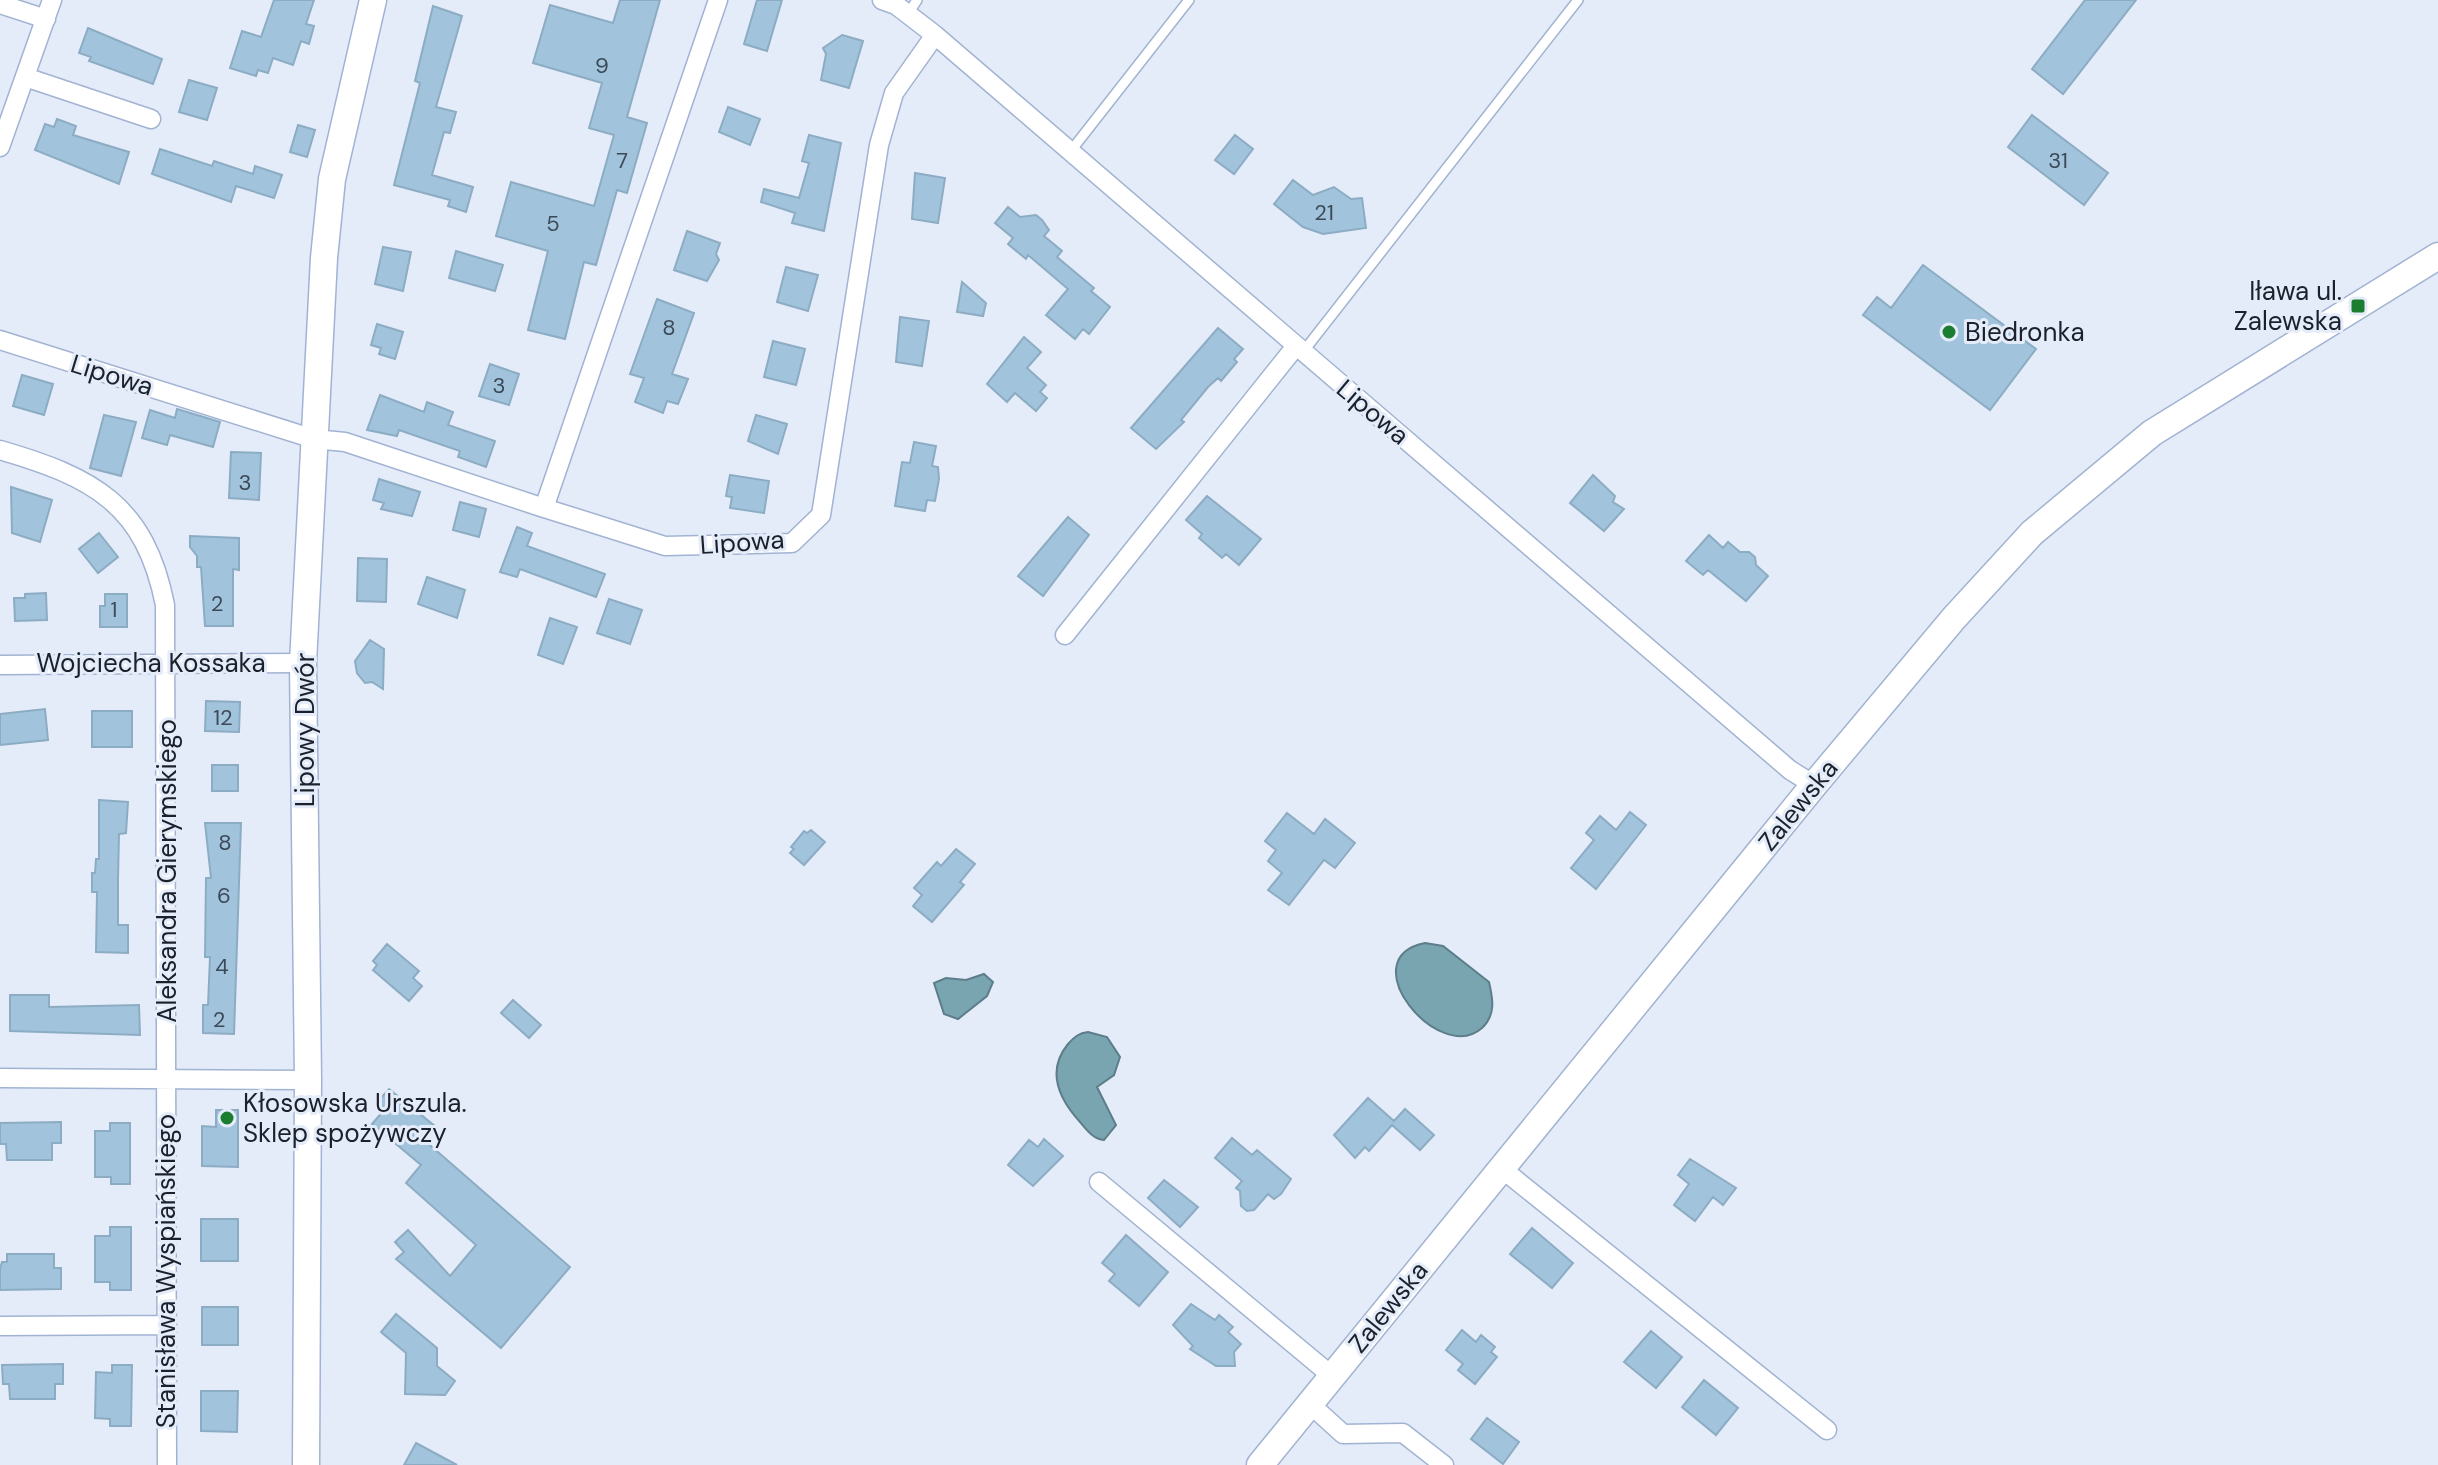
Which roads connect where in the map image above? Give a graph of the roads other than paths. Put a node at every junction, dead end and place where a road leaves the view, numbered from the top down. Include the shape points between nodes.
1 (52, 0) edge
2 (373, 0) edge
3 (718, 0) edge
4 (882, 0) edge
5 (1189, 0) edge
6 (1578, 0) edge
7 (0, 4) edge
8 (912, 7) edge
9 (46, 19) junction
10 (935, 35) junction
11 (25, 77) junction
12 (151, 119) dead end
13 (0, 147) edge
14 (1070, 152) junction
15 (2438, 256) edge
16 (0, 340) edge
17 (1299, 349) junction
18 (314, 439) junction
19 (0, 450) edge
20 (544, 508) junction
21 (1065, 635) dead end
22 (168, 663) junction
23 (303, 663) junction
24 (0, 665) edge
25 (1814, 785) junction
26 (0, 1078) edge
27 (166, 1078) junction
28 (308, 1080) junction
29 (1501, 1168) junction
30 (1099, 1182) dead end
31 (167, 1325) junction
32 (0, 1326) edge
33 (1332, 1376) junction
34 (1310, 1404) junction
35 (1827, 1430) dead end
36 (167, 1465) edge
37 (306, 1465) edge
38 (1260, 1465) edge
39 (1444, 1465) edge

1 - 9 street
2 - 18 street, Lipowy Dwór via 332,179
3 - 20 street
4 - 8 street, Lipowa
5 - 14 lane
6 - 17 lane
7 - 9 street
8 - 10 street, Lipowa
9 - 11 street
10 - 14 street, Lipowa
10 - 20 street, Lipowa via 894,93 879,145 821,515 792,543 665,546
11 - 12 street
11 - 13 street
14 - 17 street, Lipowa
15 - 25 street, Zalewska via 2152,433 2091,481 2032,533 1954,618
16 - 18 street, Lipowa
17 - 21 street
17 - 25 street, Lipowa via 1790,770
18 - 20 street, Lipowa via 345,442
18 - 23 street, Lipowy Dwór
19 - 22 street, Aleksandra Gierymskiego via 74,476 128,516 158,568
22 - 23 street, Wojciecha Kossaka
22 - 24 street, Wojciecha Kossaka
22 - 27 street, Aleksandra Gierymskiego
23 - 28 street, Lipowy Dwór
25 - 29 street, Zalewska
26 - 27 street
27 - 28 street
27 - 31 street, Stanisława Wyspiańskiego
28 - 37 street, Lipowy Dwór
29 - 33 street, Zalewska
29 - 35 street
30 - 33 street
31 - 32 street
31 - 36 street, Stanisława Wyspiańskiego
33 - 34 street, Zalewska
34 - 38 street, Zalewska
34 - 39 street via 1343,1434 1403,1433

